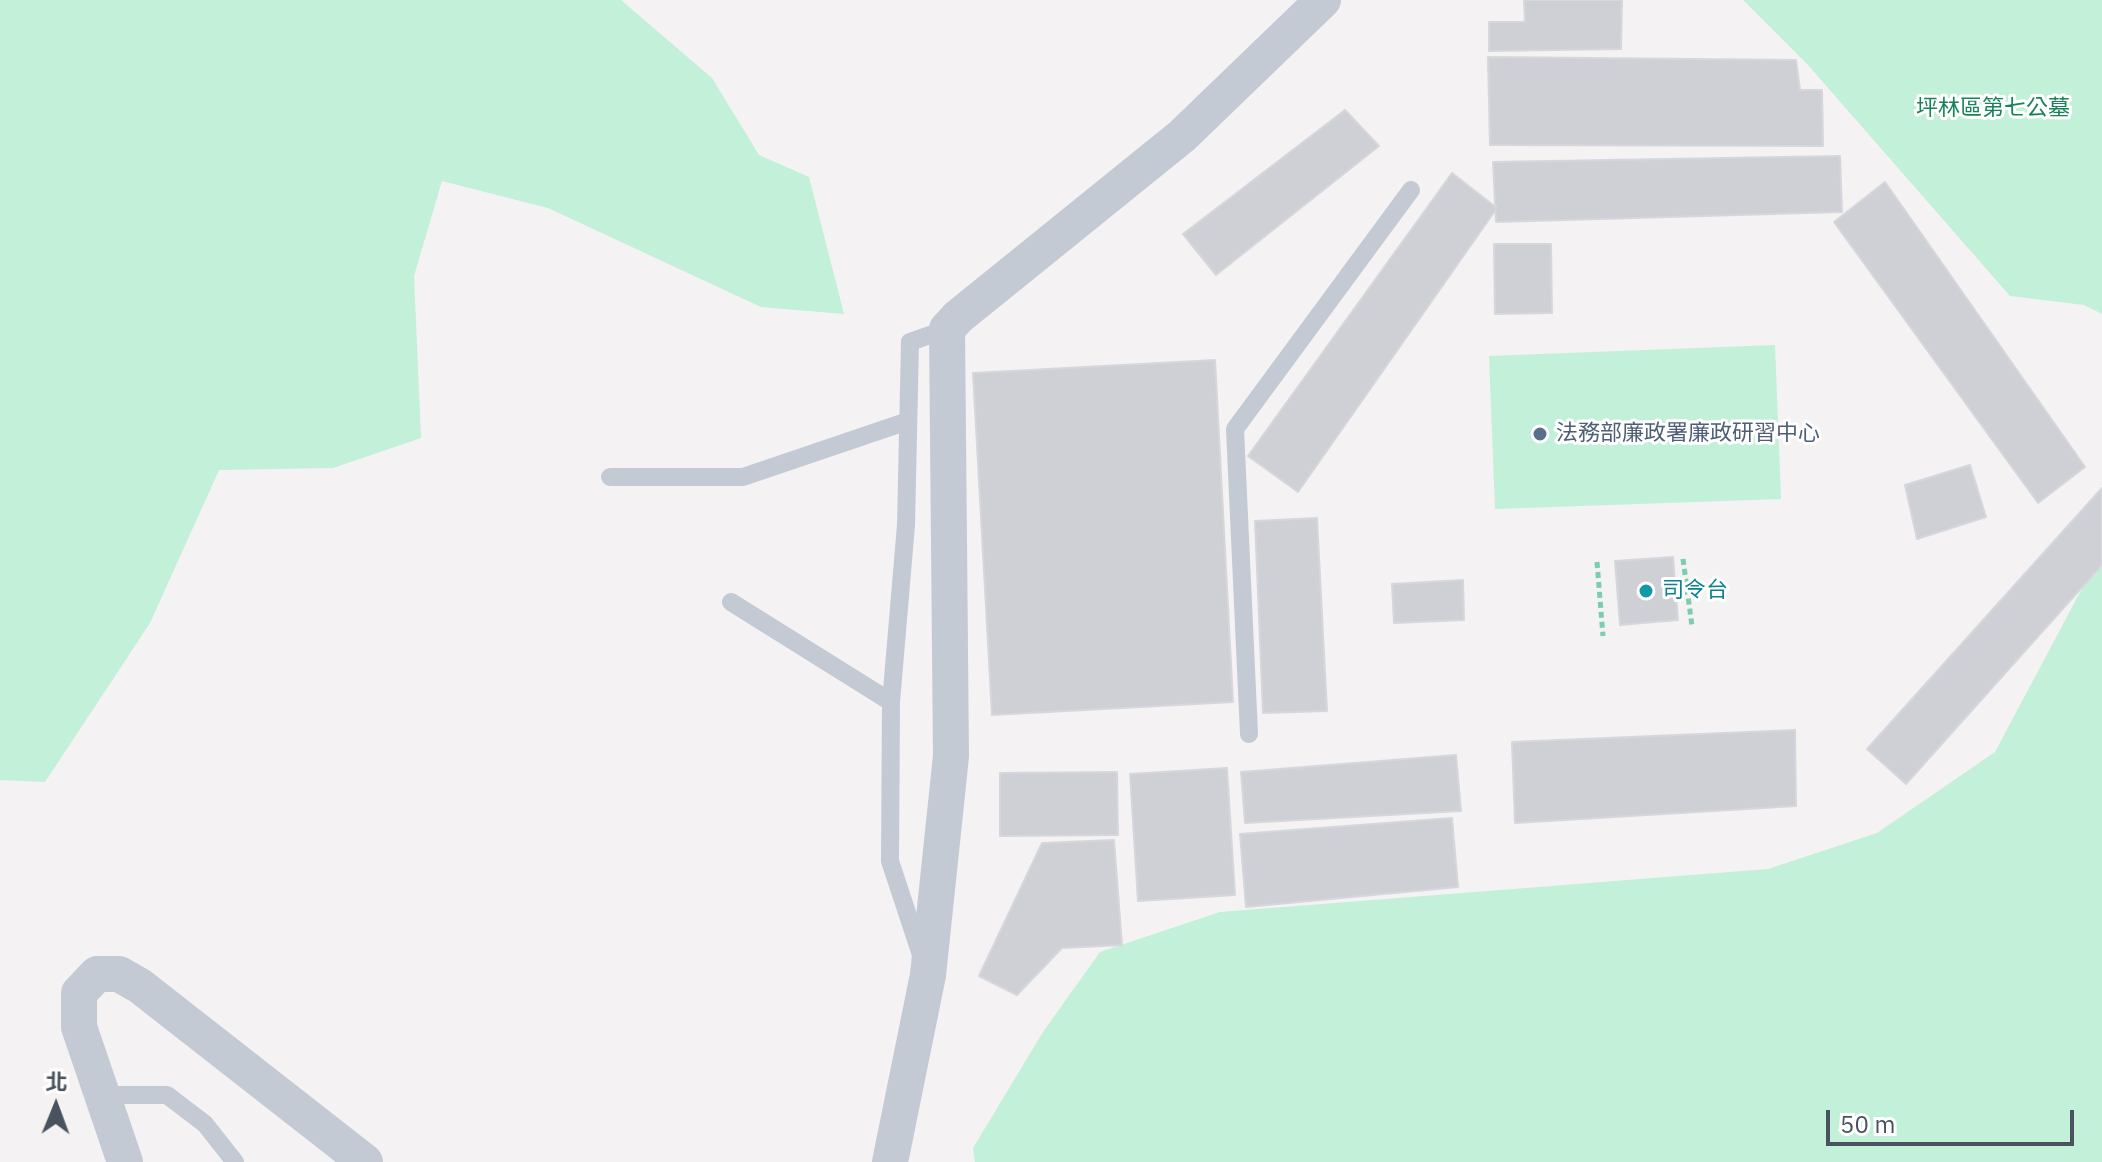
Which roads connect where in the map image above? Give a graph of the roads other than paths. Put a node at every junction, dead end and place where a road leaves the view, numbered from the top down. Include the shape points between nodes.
1 (1323, 0) edge
2 (1411, 190) dead end
3 (947, 329) junction
4 (908, 421) junction
5 (610, 477) dead end
6 (731, 602) dead end
7 (891, 702) junction
8 (1249, 734) dead end
9 (928, 975) junction
10 (102, 1095) junction
11 (125, 1162) edge
12 (235, 1162) edge
13 (365, 1162) edge
14 (890, 1162) edge

1 - 3 street via 1182,136
2 - 8 lane via 1235,429
3 - 4 lane via 910,342
3 - 9 street via 951,756
4 - 5 lane via 743,477
4 - 7 lane via 906,525
6 - 7 lane
7 - 9 lane via 890,861
9 - 14 street
10 - 11 street
10 - 12 lane via 167,1095 205,1124
10 - 13 street via 79,1027 79,993 97,974 119,974

